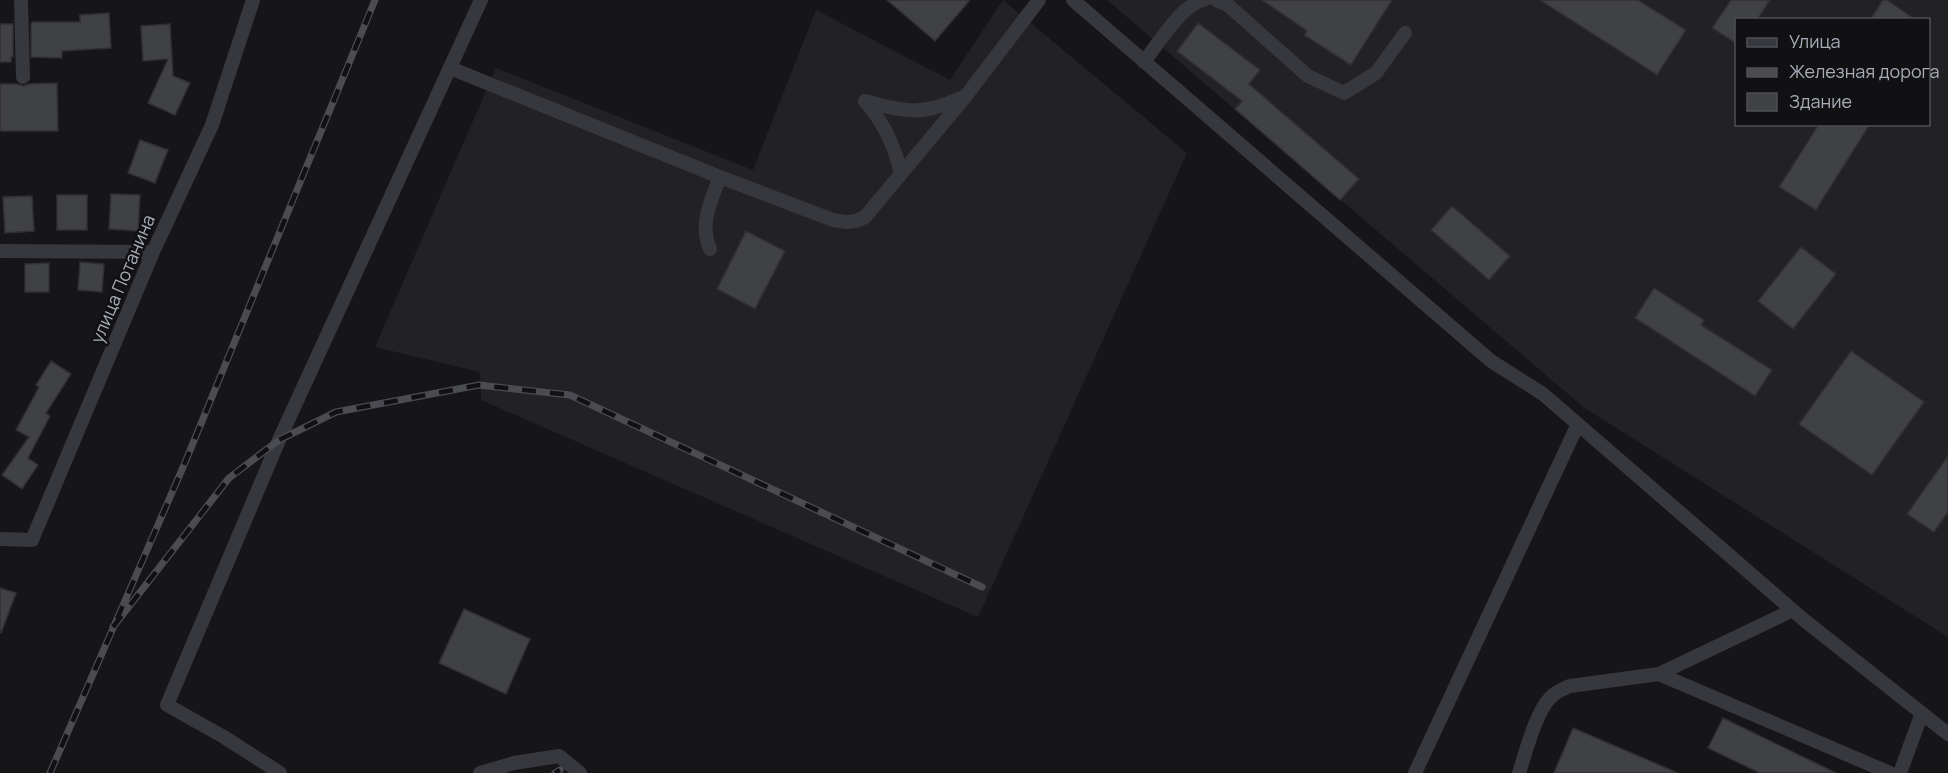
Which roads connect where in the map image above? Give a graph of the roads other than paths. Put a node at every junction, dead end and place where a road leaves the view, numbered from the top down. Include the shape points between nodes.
1 (21, 0) edge
2 (254, 0) edge
3 (481, 0) edge
4 (1039, 0) edge
5 (1072, 0) edge
6 (1204, 0) edge
7 (1216, 0) edge
8 (1405, 33) dead end
9 (1144, 62) junction
10 (450, 68) junction
11 (23, 77) dead end
12 (965, 97) junction
13 (901, 173) junction
14 (720, 177) junction
15 (710, 249) dead end
16 (0, 251) edge
17 (153, 252) junction
18 (1578, 424) junction
19 (0, 539) edge
20 (1793, 610) junction
21 (1659, 674) junction
22 (1922, 713) junction
23 (1948, 734) edge
24 (280, 773) edge
25 (480, 773) edge
26 (580, 773) edge
27 (1415, 773) edge
28 (1519, 773) edge
29 (1890, 773) edge
30 (1900, 773) edge

1 - 11 street
2 - 17 street, улица Потанина via 212,125
3 - 10 street
4 - 12 street
5 - 9 street
6 - 9 street via 1180,15
7 - 8 street via 1228,5 1308,76 1344,93 1376,73
9 - 18 street via 1491,361 1543,394
10 - 14 street
10 - 24 street via 279,440 167,705
12 - 13 street
12 - 13 street via 919,111 897,110 865,100 887,131
13 - 14 street via 865,216 847,223
14 - 15 street via 705,219
16 - 17 street
17 - 19 street, улица Потанина via 32,540
18 - 20 street
18 - 27 street
20 - 21 street
20 - 22 street
21 - 28 street via 1570,686 1550,698
21 - 29 street
22 - 23 street
22 - 30 street
25 - 26 street via 559,756

